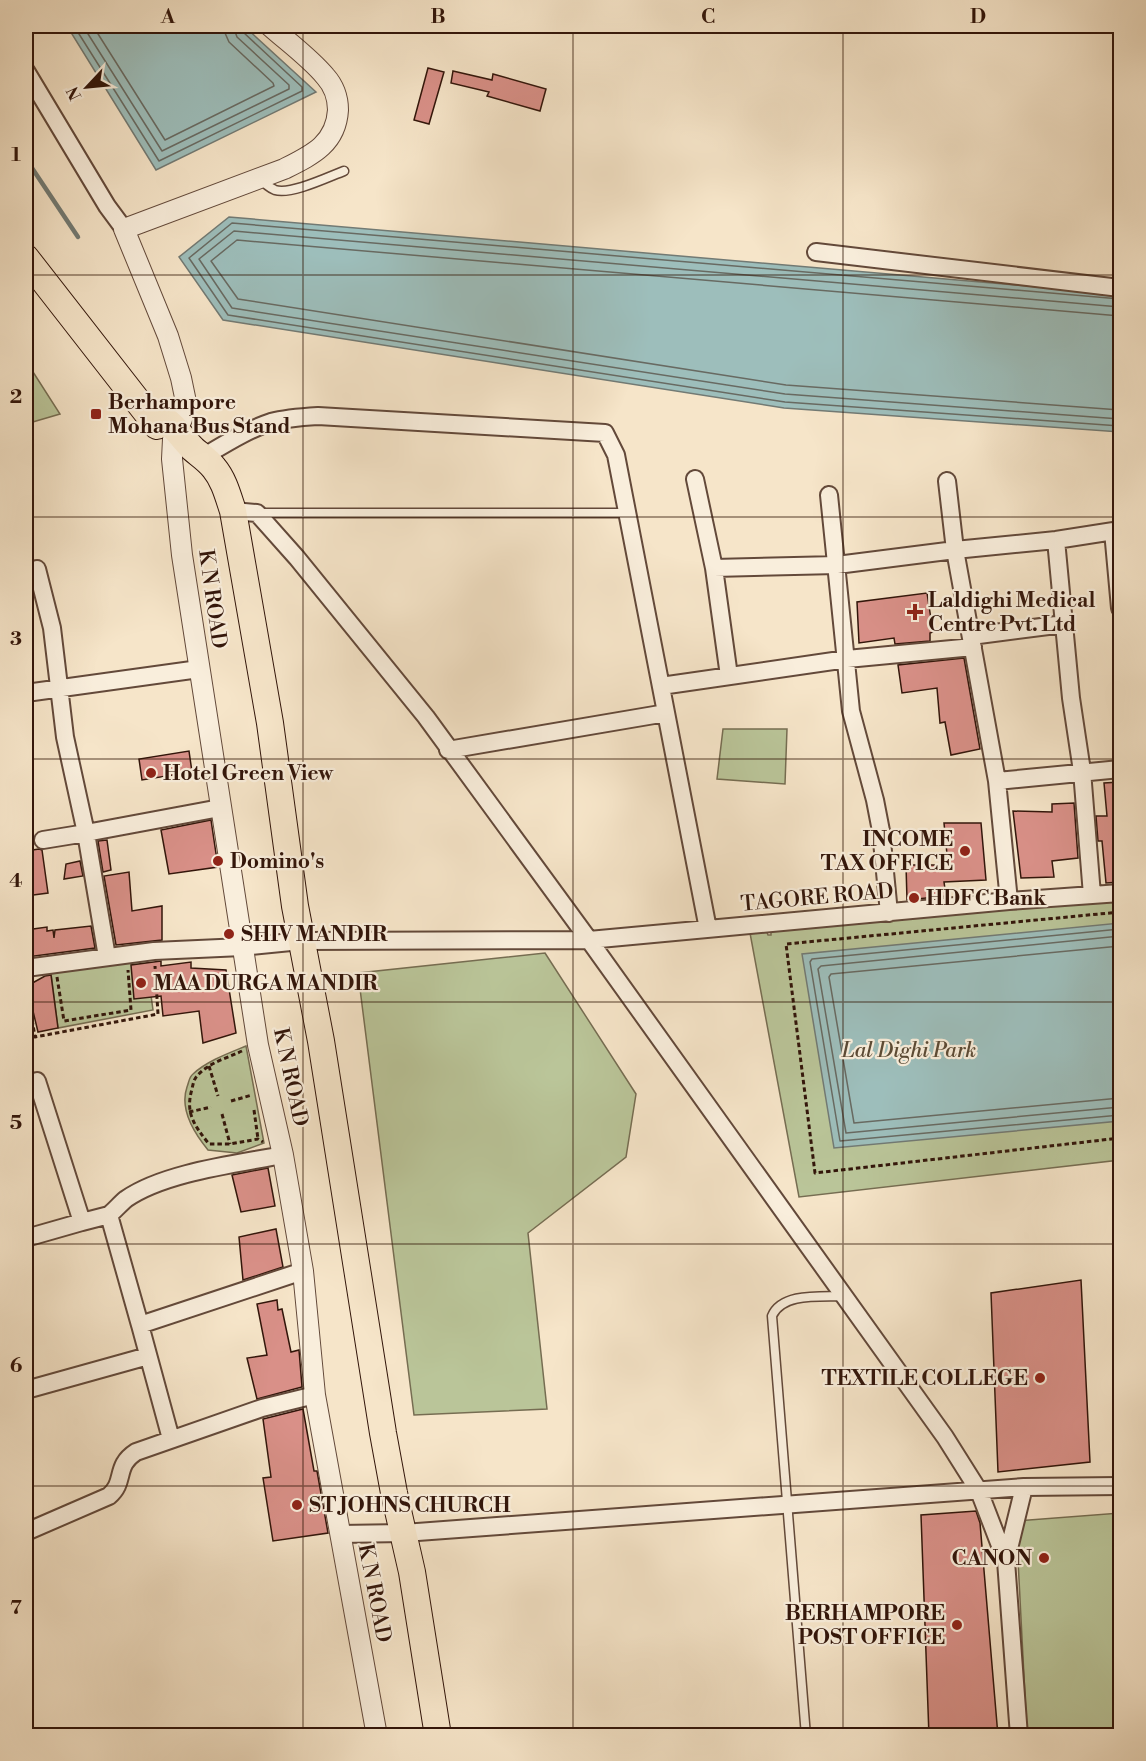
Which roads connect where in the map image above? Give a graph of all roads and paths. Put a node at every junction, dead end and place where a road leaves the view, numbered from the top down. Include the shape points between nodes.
1 (270, 26) edge
2 (26, 71) edge
3 (344, 171) dead end
4 (260, 178) junction
5 (124, 229) junction
6 (816, 252) dead end
7 (26, 258) edge
8 (1120, 288) edge
9 (187, 443) junction
10 (695, 479) dead end
11 (946, 481) dead end
12 (829, 495) dead end
13 (245, 512) junction
14 (627, 513) junction
15 (1117, 531) edge
16 (1056, 540) junction
17 (955, 550) junction
18 (837, 565) junction
19 (714, 568) junction
20 (38, 569) dead end
21 (1120, 608) edge
22 (1064, 624) junction
23 (972, 641) junction
24 (847, 659) junction
25 (199, 669) junction
26 (729, 676) junction
27 (661, 686) junction
28 (59, 689) junction
29 (26, 693) edge
30 (666, 713) junction
31 (448, 750) junction
32 (1120, 769) edge
33 (1082, 771) junction
34 (997, 781) junction
35 (220, 808) junction
36 (86, 833) junction
37 (43, 840) dead end
38 (1120, 893) edge
39 (1092, 895) junction
40 (1009, 901) junction
41 (1120, 912) edge
42 (889, 913) junction
43 (708, 929) junction
44 (589, 940) junction
45 (301, 941) junction
46 (242, 947) junction
47 (154, 951) junction
48 (106, 957) junction
49 (128, 967) dead end
50 (26, 968) edge
51 (57, 975) dead end
52 (26, 981) edge
53 (258, 1045) junction
54 (209, 1066) junction
55 (37, 1081) dead end
56 (252, 1095) dead end
57 (218, 1096) dead end
58 (231, 1101) dead end
59 (254, 1106) dead end
60 (211, 1107) dead end
61 (189, 1112) junction
62 (222, 1114) dead end
63 (1120, 1138) edge
64 (258, 1139) junction
65 (230, 1144) junction
66 (284, 1155) junction
67 (110, 1215) junction
68 (82, 1222) junction
69 (26, 1238) edge
70 (303, 1271) junction
71 (843, 1296) junction
72 (140, 1325) junction
73 (148, 1356) junction
74 (26, 1390) edge
75 (315, 1395) junction
76 (171, 1439) junction
77 (1120, 1486) edge
78 (1024, 1487) junction
79 (979, 1491) junction
80 (786, 1505) junction
81 (26, 1532) edge
82 (404, 1533) junction
83 (340, 1534) junction
84 (1006, 1561) junction
85 (377, 1736) edge
86 (438, 1736) edge
87 (806, 1736) edge
88 (1019, 1736) edge

1 - 4 street via 326,77 338,99 337,115 333,134 322,146 306,158
2 - 5 street
3 - 4 lane via 278,191
4 - 5 street
5 - 9 street, K N ROAD via 181,378
6 - 8 street
7 - 9 main road via 146,412 161,416
9 - 13 main road via 215,469
9 - 14 street via 285,419 318,416 605,433 616,455
9 - 25 street, K N ROAD via 172,459
10 - 19 street
11 - 17 street
12 - 18 street
13 - 14 lane
13 - 31 street via 311,575 426,717
13 - 45 main road
14 - 27 street
15 - 16 street
15 - 21 street
16 - 17 street
16 - 22 street
17 - 18 street
17 - 23 street
18 - 19 street
18 - 24 street
19 - 26 street
20 - 28 street via 52,628
22 - 23 street
22 - 33 street
23 - 24 street
23 - 34 street
24 - 26 street
24 - 42 street via 851,711 875,800
25 - 28 street
25 - 35 street, K N ROAD
26 - 27 street
27 - 30 street
28 - 29 street
28 - 36 street
30 - 31 street
30 - 43 street
31 - 44 street
32 - 33 street
33 - 34 street
33 - 39 street
34 - 40 street
35 - 36 street
35 - 46 street, K N ROAD
36 - 37 street
36 - 48 street
38 - 39 street, TAGORE ROAD
39 - 40 street, TAGORE ROAD
40 - 42 street, TAGORE ROAD
41 - 63 path via 786,944 815,1173
42 - 43 street, TAGORE ROAD
43 - 44 street, TAGORE ROAD
44 - 45 street, TAGORE ROAD
44 - 71 street
45 - 46 street, TAGORE ROAD
45 - 82 main road via 321,1041 383,1433
46 - 47 street, TAGORE ROAD
46 - 53 street, K N ROAD
47 - 48 street, TAGORE ROAD
47 - 52 path via 158,1014 35,1037
48 - 50 street, TAGORE ROAD
49 - 51 path via 131,1010 64,1021
53 - 54 path
53 - 66 street, K N ROAD
54 - 57 path
54 - 61 path via 195,1077
55 - 68 street
56 - 58 path
59 - 64 path
60 - 61 path
61 - 65 path via 209,1144
62 - 65 path
64 - 65 path
64 - 66 path
66 - 67 street via 154,1185 125,1200
66 - 70 street, K N ROAD
67 - 68 street
67 - 72 street
68 - 69 street
70 - 72 street
70 - 75 street, K N ROAD
71 - 79 street via 945,1437
71 - 80 lane via 784,1302 772,1316
72 - 73 street
73 - 74 street
73 - 76 street
75 - 76 street via 262,1408
75 - 83 street, K N ROAD
76 - 81 street via 127,1458 115,1492 109,1496
77 - 78 street
78 - 79 street
78 - 84 street
79 - 80 street
79 - 84 street
80 - 82 street
80 - 87 lane
82 - 83 street
82 - 86 main road
83 - 85 street, K N ROAD
84 - 88 street

